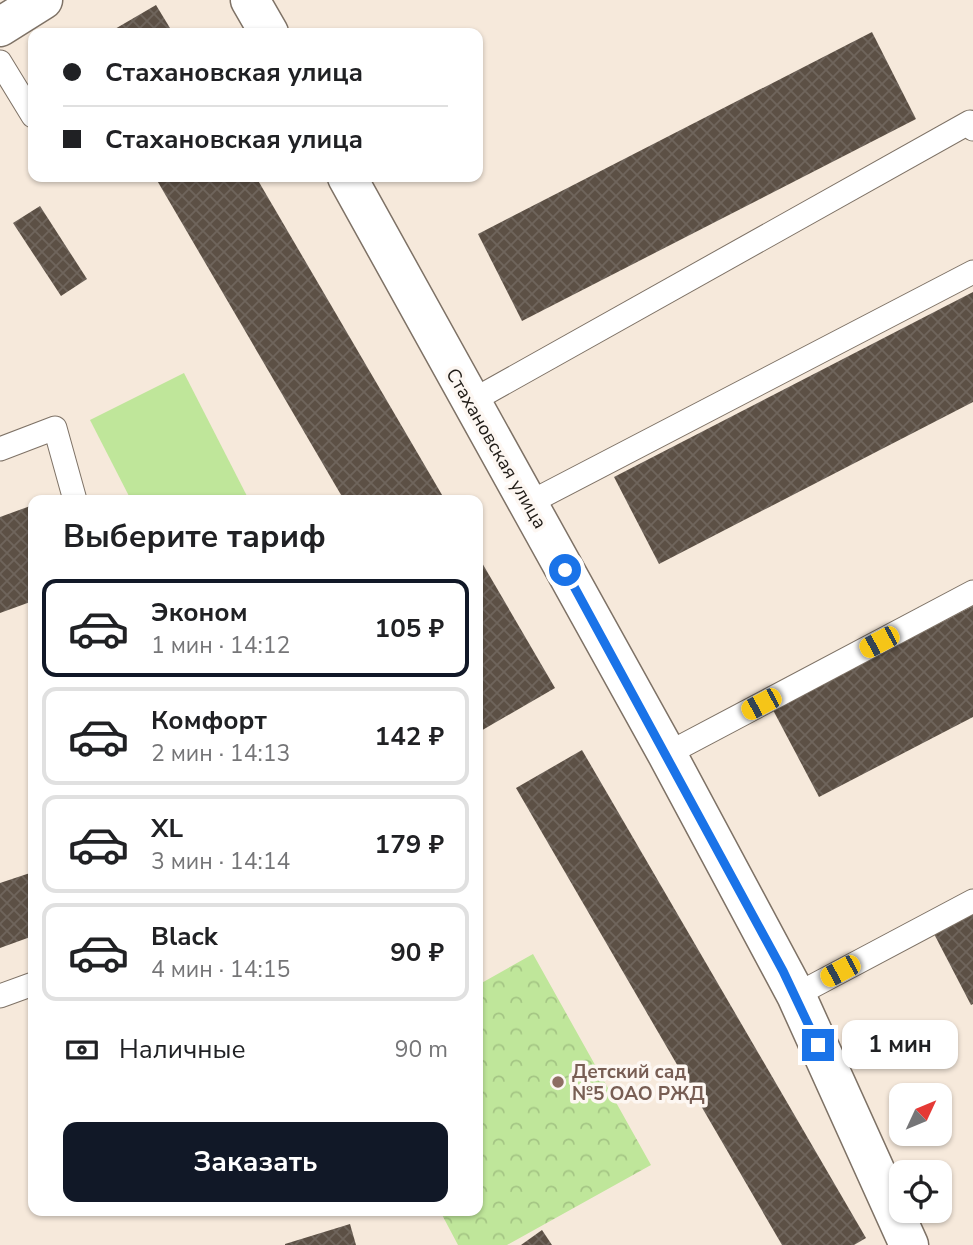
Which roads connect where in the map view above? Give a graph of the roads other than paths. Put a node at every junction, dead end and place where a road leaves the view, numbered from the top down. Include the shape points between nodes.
1 (43, 0) edge
2 (250, 0) edge
3 (0, 27) edge
4 (266, 28) edge
5 (0, 62) edge
6 (28, 108) edge
7 (973, 129) edge
8 (350, 182) edge
9 (973, 272) edge
10 (470, 402) junction
11 (0, 449) edge
12 (74, 495) edge
13 (529, 503) junction
14 (973, 592) edge
15 (667, 754) junction
16 (973, 901) edge
17 (28, 986) edge
18 (796, 995) junction
19 (0, 996) edge
20 (909, 1245) edge

1 - 3 street
2 - 4 street
5 - 6 lane
7 - 10 lane via 970,122
8 - 10 street, Стахановская улица
9 - 13 lane
10 - 13 street, Стахановская улица
11 - 12 lane via 55,428
13 - 15 street, Стахановская улица
14 - 15 lane
15 - 18 street, Стахановская улица
16 - 18 lane
17 - 19 lane
18 - 20 street, Стахановская улица

